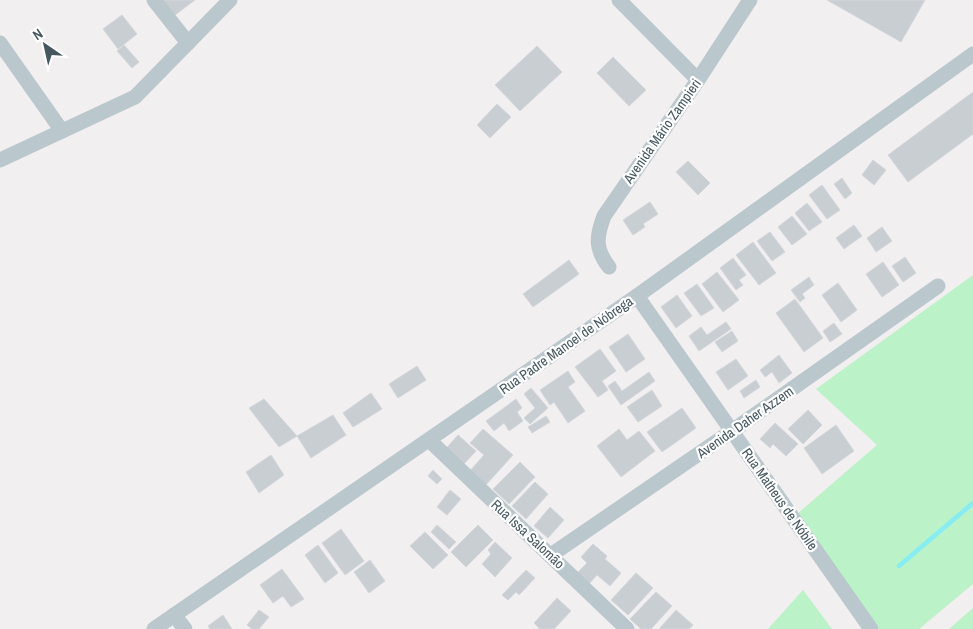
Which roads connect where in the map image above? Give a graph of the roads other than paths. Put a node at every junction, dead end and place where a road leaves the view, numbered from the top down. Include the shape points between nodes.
1 (154, 0) edge
2 (230, 0) edge
3 (619, 0) edge
4 (750, 0) edge
5 (188, 42) junction
6 (0, 43) edge
7 (973, 54) edge
8 (698, 80) junction
9 (62, 131) junction
10 (0, 160) edge
11 (609, 267) dead end
12 (938, 286) dead end
13 (637, 296) junction
14 (732, 431) junction
15 (428, 440) junction
16 (550, 555) junction
17 (174, 615) junction
18 (154, 629) edge
19 (185, 629) edge
20 (627, 629) edge
21 (871, 629) edge

1 - 5 street
2 - 5 street
3 - 8 street
4 - 8 street, Avenida Mário Zampieri
5 - 9 street via 136,97
6 - 9 street
7 - 13 street, Rua Padre Manoel de Nóbrega
8 - 11 street, Avenida Mário Zampieri via 604,216 598,243 599,253
9 - 10 street
12 - 14 street, Avenida Daher Azzem
13 - 14 street, Rua Matheus de Nóbile
13 - 15 street, Rua Padre Manoel de Nóbrega
14 - 16 street, Avenida Daher Azzem
14 - 21 street, Rua Matheus de Nóbile
15 - 16 street, Rua Issa Salomão
15 - 17 street, Rua Padre Manoel de Nóbrega
16 - 20 street, Rua Issa Salomão
17 - 18 street, Rua Padre Manoel de Nóbrega
17 - 19 street

